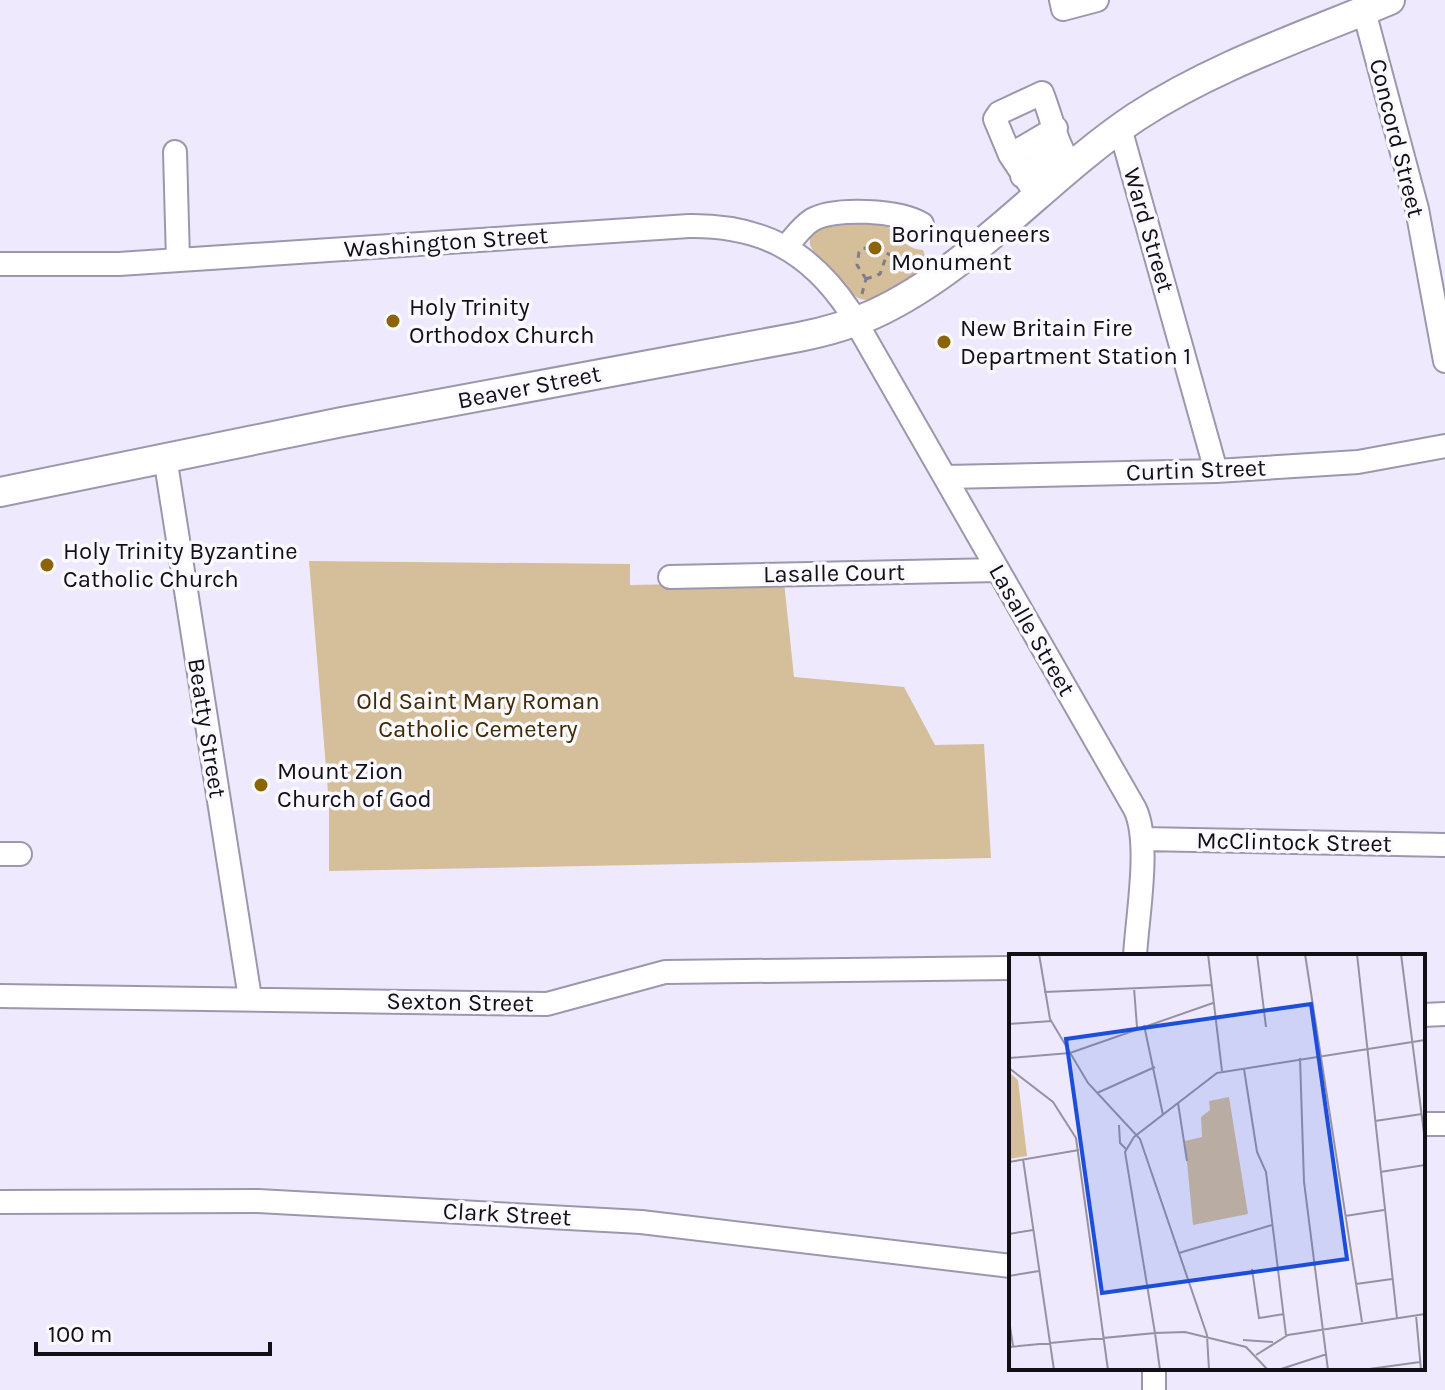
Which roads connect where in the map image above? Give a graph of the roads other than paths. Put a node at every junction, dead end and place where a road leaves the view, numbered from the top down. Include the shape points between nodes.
1 (1061, 0) edge
2 (1097, 0) edge
3 (1373, 4) edge
4 (1120, 128) junction
5 (1062, 146) junction
6 (175, 152) dead end
7 (1010, 155) junction
8 (1027, 192) junction
9 (922, 224) dead end
10 (786, 247) junction
11 (178, 260) junction
12 (0, 264) edge
13 (859, 308) junction
14 (1445, 361) edge
15 (1445, 446) edge
16 (165, 457) junction
17 (1216, 471) junction
18 (945, 477) junction
19 (0, 492) edge
20 (998, 570) junction
21 (670, 577) dead end
22 (1142, 839) junction
23 (1445, 845) edge
24 (1135, 954) edge
25 (1009, 968) edge
26 (0, 996) edge
27 (250, 998) junction
28 (1445, 1014) edge
29 (1425, 1015) edge
30 (0, 1202) edge
31 (1009, 1266) edge

1 - 2 street via 1063,9
3 - 4 main road, Beaver Street via 1192,84
3 - 14 street, Concord Street
4 - 5 main road, Beaver Street
4 - 17 street, Ward Street
5 - 7 street
5 - 7 street via 1042,93 995,119
5 - 8 main road, Beaver Street
6 - 11 street
7 - 8 street
8 - 13 main road, Beaver Street via 931,282 889,307
9 - 10 street via 888,212 826,215 806,224
10 - 11 street, Washington Street via 742,229 689,226
10 - 13 street, Washington Street
11 - 12 street, Washington Street
13 - 16 main road, Beaver Street via 799,337
13 - 18 street, Lasalle Street
15 - 17 street, Curtin Street via 1358,462
16 - 19 main road, Beaver Street
16 - 27 street, Beatty Street
17 - 18 street, Curtin Street
18 - 20 street, Lasalle Street
20 - 21 street, Lasalle Court
20 - 22 street, Lasalle Street via 1135,809
22 - 23 street, McClintock Street
22 - 24 street, Lasalle Street
25 - 27 street, Sexton Street via 665,972 547,1004
26 - 27 street, Sexton Street
28 - 29 street
30 - 31 street, Clark Street via 258,1201 580,1218

